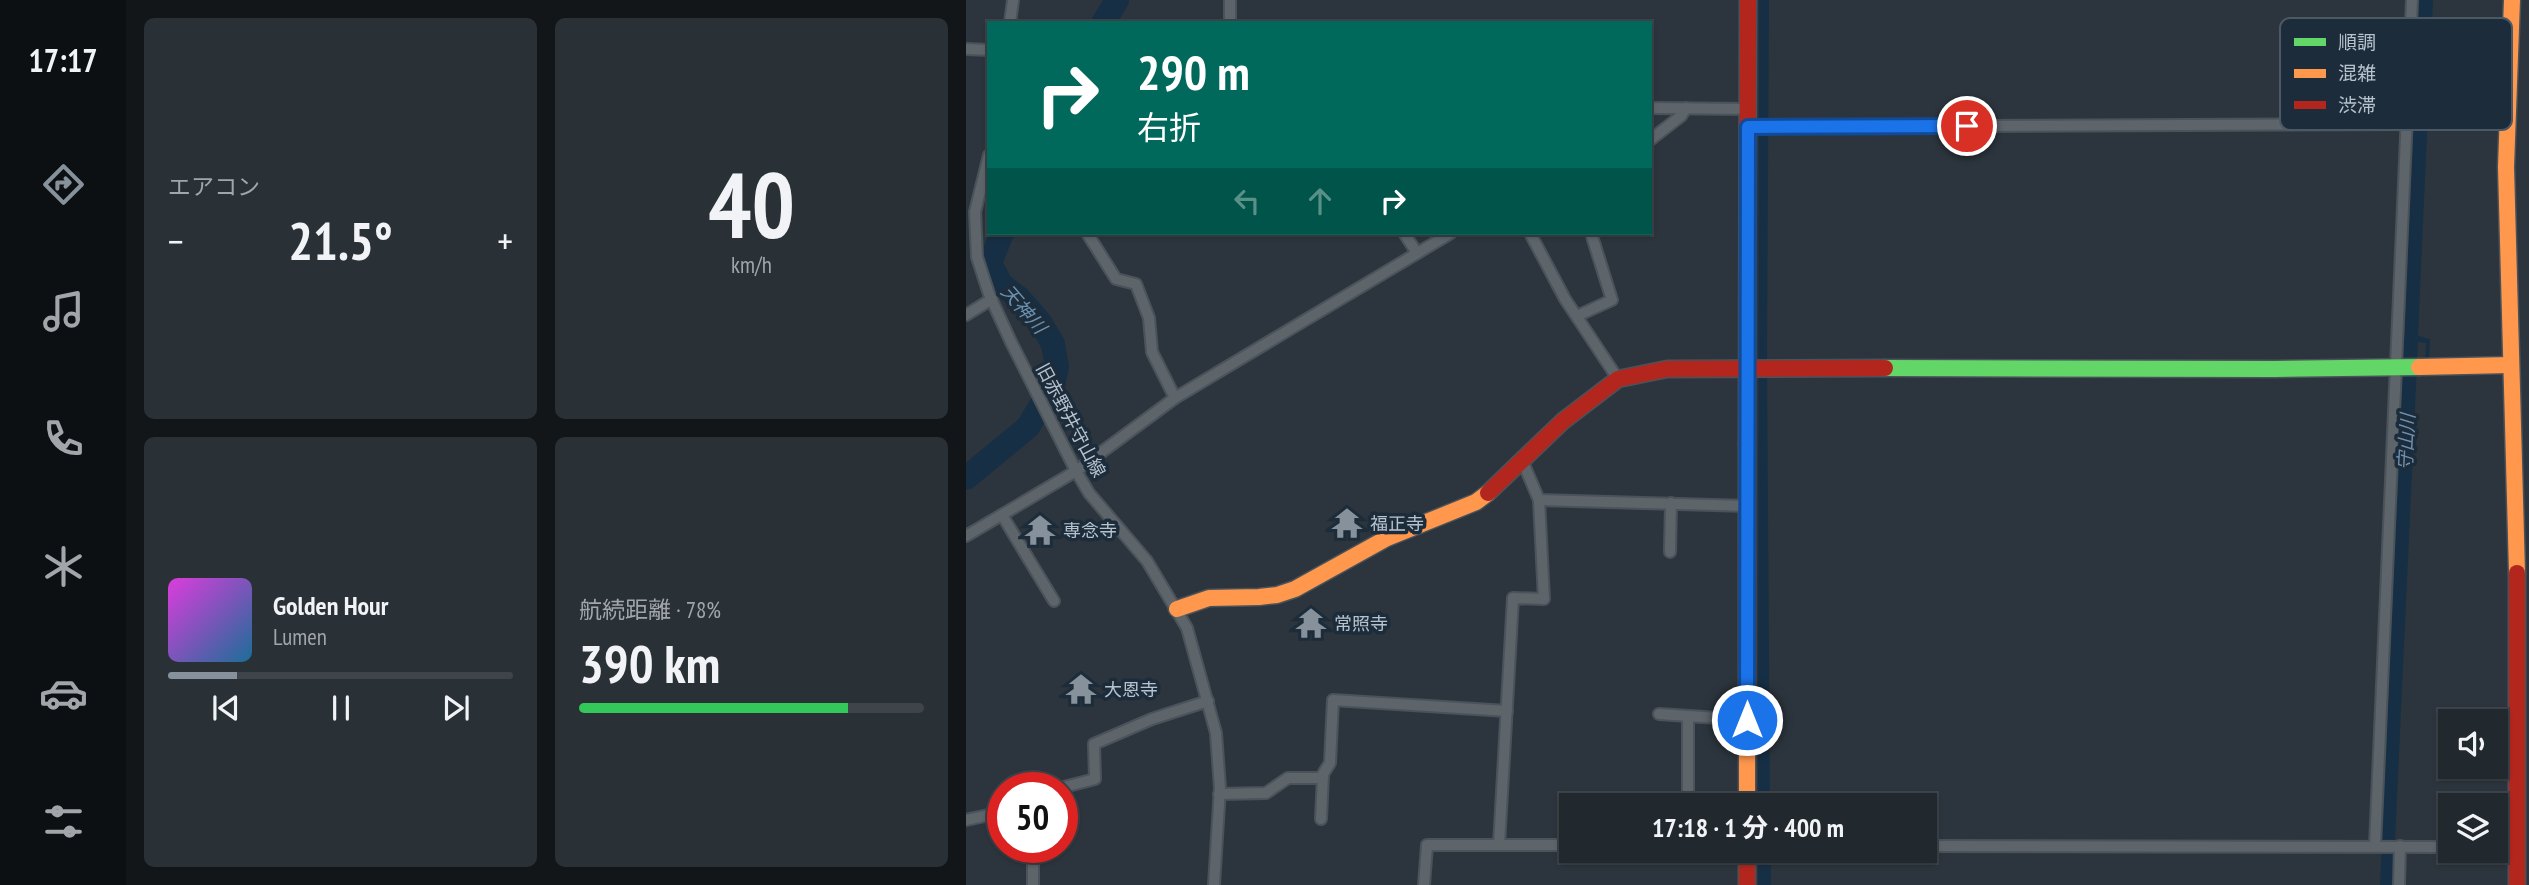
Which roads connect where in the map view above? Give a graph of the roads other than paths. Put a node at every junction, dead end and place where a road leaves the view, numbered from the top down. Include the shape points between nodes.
1 (1013, 0) edge
2 (1230, 0) edge
3 (1748, 0) edge
4 (2412, 0) edge
5 (2512, 0) edge
6 (2411, 18) edge
7 (2511, 18) edge
8 (1010, 21) edge
9 (1230, 21) edge
10 (966, 49) edge
11 (987, 50) edge
12 (1652, 108) edge
13 (1686, 108) junction
14 (1747, 109) junction
15 (2280, 125) edge
16 (1748, 127) junction
17 (2406, 130) edge
18 (2507, 130) edge
19 (1652, 138) edge
20 (986, 180) edge
21 (970, 214) edge
22 (1088, 235) edge
23 (1405, 235) edge
24 (1448, 235) edge
25 (1532, 235) edge
26 (1592, 235) edge
27 (1417, 253) junction
28 (992, 299) junction
29 (966, 315) edge
30 (1577, 316) junction
31 (2510, 365) junction
32 (2396, 367) junction
33 (1747, 368) junction
34 (1618, 379) junction
35 (1175, 398) junction
36 (1522, 460) junction
37 (1076, 471) junction
38 (1539, 500) junction
39 (1671, 503) junction
40 (1748, 506) junction
41 (1002, 515) junction
42 (966, 536) edge
43 (1670, 552) dead end
44 (1054, 601) dead end
45 (1177, 609) junction
46 (1208, 701) junction
47 (1507, 711) junction
48 (1659, 714) dead end
49 (1688, 716) junction
50 (1747, 720) junction
51 (1323, 778) junction
52 (1078, 783) edge
53 (1688, 793) edge
54 (1747, 793) edge
55 (1219, 794) junction
56 (987, 815) edge
57 (1321, 819) dead end
58 (966, 820) edge
59 (1500, 845) junction
60 (1559, 845) edge
61 (1937, 846) edge
62 (2375, 846) junction
63 (2400, 846) junction
64 (2438, 847) edge
65 (2508, 847) edge
66 (2517, 847) junction
67 (1034, 863) edge
68 (1747, 863) edge
69 (1032, 885) edge
70 (1214, 885) edge
71 (1424, 885) edge
72 (1747, 885) edge
73 (2399, 885) edge
74 (2517, 885) edge

1 - 8 street
2 - 9 street
3 - 14 street
4 - 6 street
5 - 7 street
10 - 11 street
12 - 13 street
13 - 14 street
13 - 19 street
14 - 16 street
15 - 16 street
16 - 33 street
17 - 32 street
18 - 31 street
20 - 21 street, 旧赤野井守山線
21 - 28 street, 旧赤野井守山線 via 977,257
22 - 35 street via 1116,279 1136,284 1149,318 1152,352
23 - 27 street
24 - 27 street
25 - 30 street
26 - 30 street via 1612,300
27 - 35 street
28 - 29 street
28 - 37 street, 旧赤野井守山線
30 - 34 street
31 - 32 street
31 - 66 street via 2517,580
32 - 33 street
32 - 62 street
33 - 34 street via 1667,369
33 - 40 street
34 - 36 street
35 - 37 street
36 - 38 street
36 - 45 street via 1475,502 1387,538 1295,589 1259,597 1209,598
37 - 41 street
37 - 45 street, 旧赤野井守山線 via 1147,561
38 - 39 street
38 - 47 street via 1544,599 1513,598
39 - 40 street
39 - 43 street
40 - 50 street
41 - 42 street
41 - 44 street
45 - 46 street, 旧赤野井守山線
46 - 52 street via 1094,744 1095,779
46 - 55 street, 旧赤野井守山線 via 1216,733
47 - 51 street via 1333,699 1330,763
47 - 59 street
48 - 49 street
49 - 50 street
49 - 53 street
50 - 54 street
51 - 55 street via 1289,778 1266,793
51 - 57 street
55 - 70 street, 旧赤野井守山線
56 - 58 street
59 - 60 street
59 - 71 street via 1427,845
61 - 62 street
62 - 63 street
63 - 64 street
63 - 73 street
65 - 66 street
66 - 74 street
67 - 69 street
68 - 72 street

